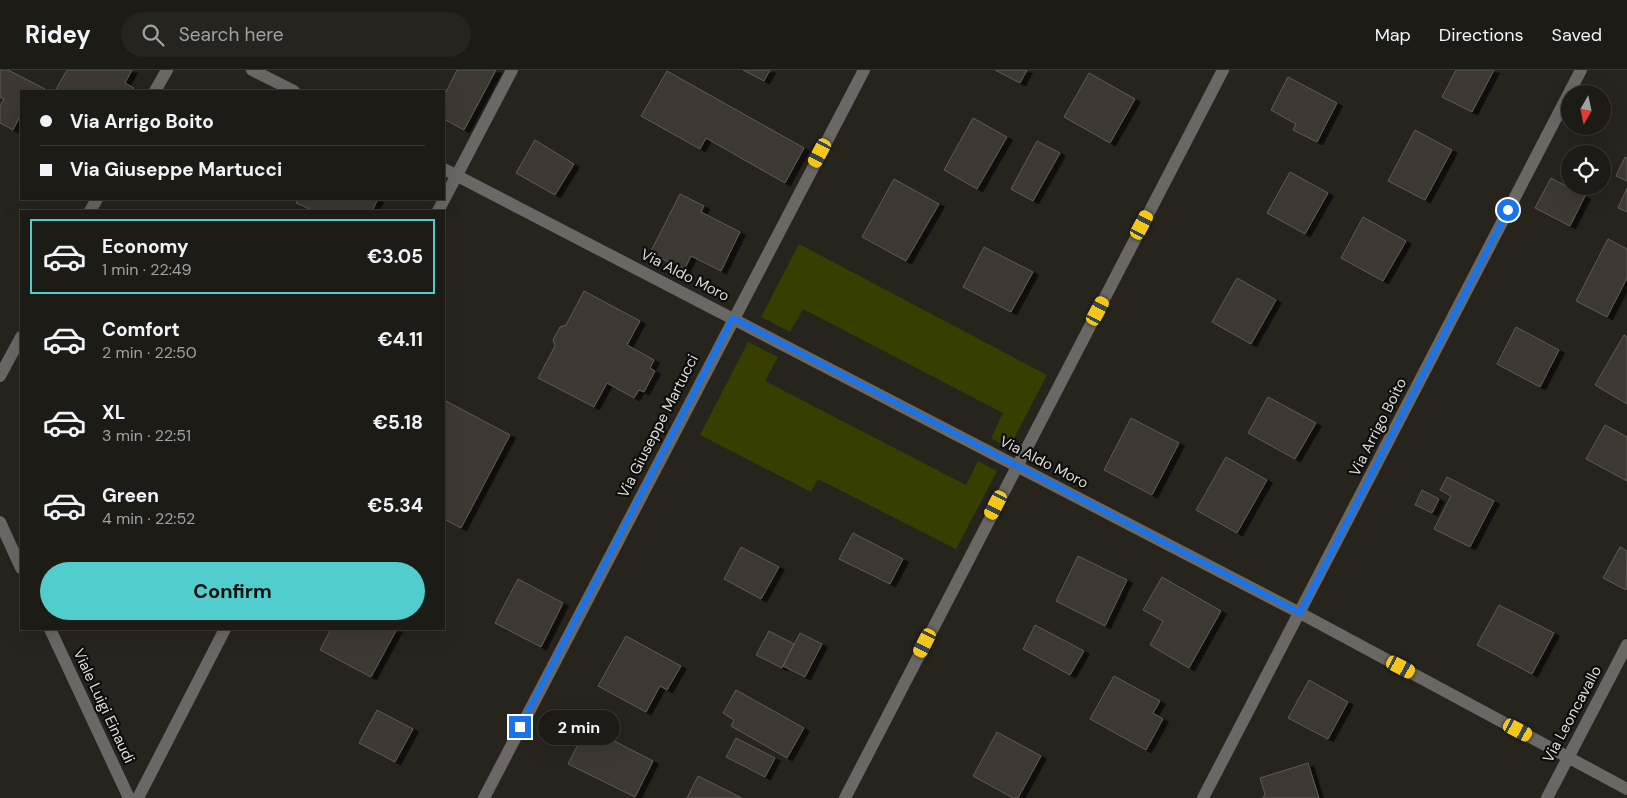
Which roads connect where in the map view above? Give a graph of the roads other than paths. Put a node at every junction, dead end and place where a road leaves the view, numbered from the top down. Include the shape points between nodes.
1 (167, 70) edge
2 (252, 70) edge
3 (512, 70) edge
4 (864, 70) edge
5 (1223, 70) edge
6 (1581, 70) edge
7 (156, 90) edge
8 (292, 90) edge
9 (445, 170) edge
10 (456, 176) junction
11 (445, 197) edge
12 (733, 318) junction
13 (20, 339) edge
14 (0, 376) edge
15 (1017, 466) junction
16 (0, 522) edge
17 (20, 566) edge
18 (1300, 613) junction
19 (50, 630) edge
20 (224, 630) edge
21 (1627, 645) edge
22 (1568, 757) junction
23 (1627, 789) edge
24 (130, 798) edge
25 (138, 798) edge
26 (484, 798) edge
27 (845, 798) edge
28 (1203, 798) edge
29 (1547, 798) edge

1 - 7 street
2 - 8 street
3 - 10 street
4 - 12 street, Via Giuseppe Martucci
5 - 15 street
6 - 18 street, Via Arrigo Boito
9 - 10 street, Via Aldo Moro
10 - 11 street
10 - 12 street, Via Aldo Moro
12 - 15 street, Via Aldo Moro
12 - 26 street, Via Giuseppe Martucci
13 - 14 street
15 - 18 street, Via Aldo Moro
15 - 27 street
16 - 17 street
18 - 22 street, Via Aldo Moro
18 - 28 street, Via Arrigo Boito
19 - 24 street, Viale Luigi Einaudi
20 - 25 street
21 - 22 street, Via Leoncavallo
22 - 23 street, Via Aldo Moro
22 - 29 street, Via Leoncavallo

